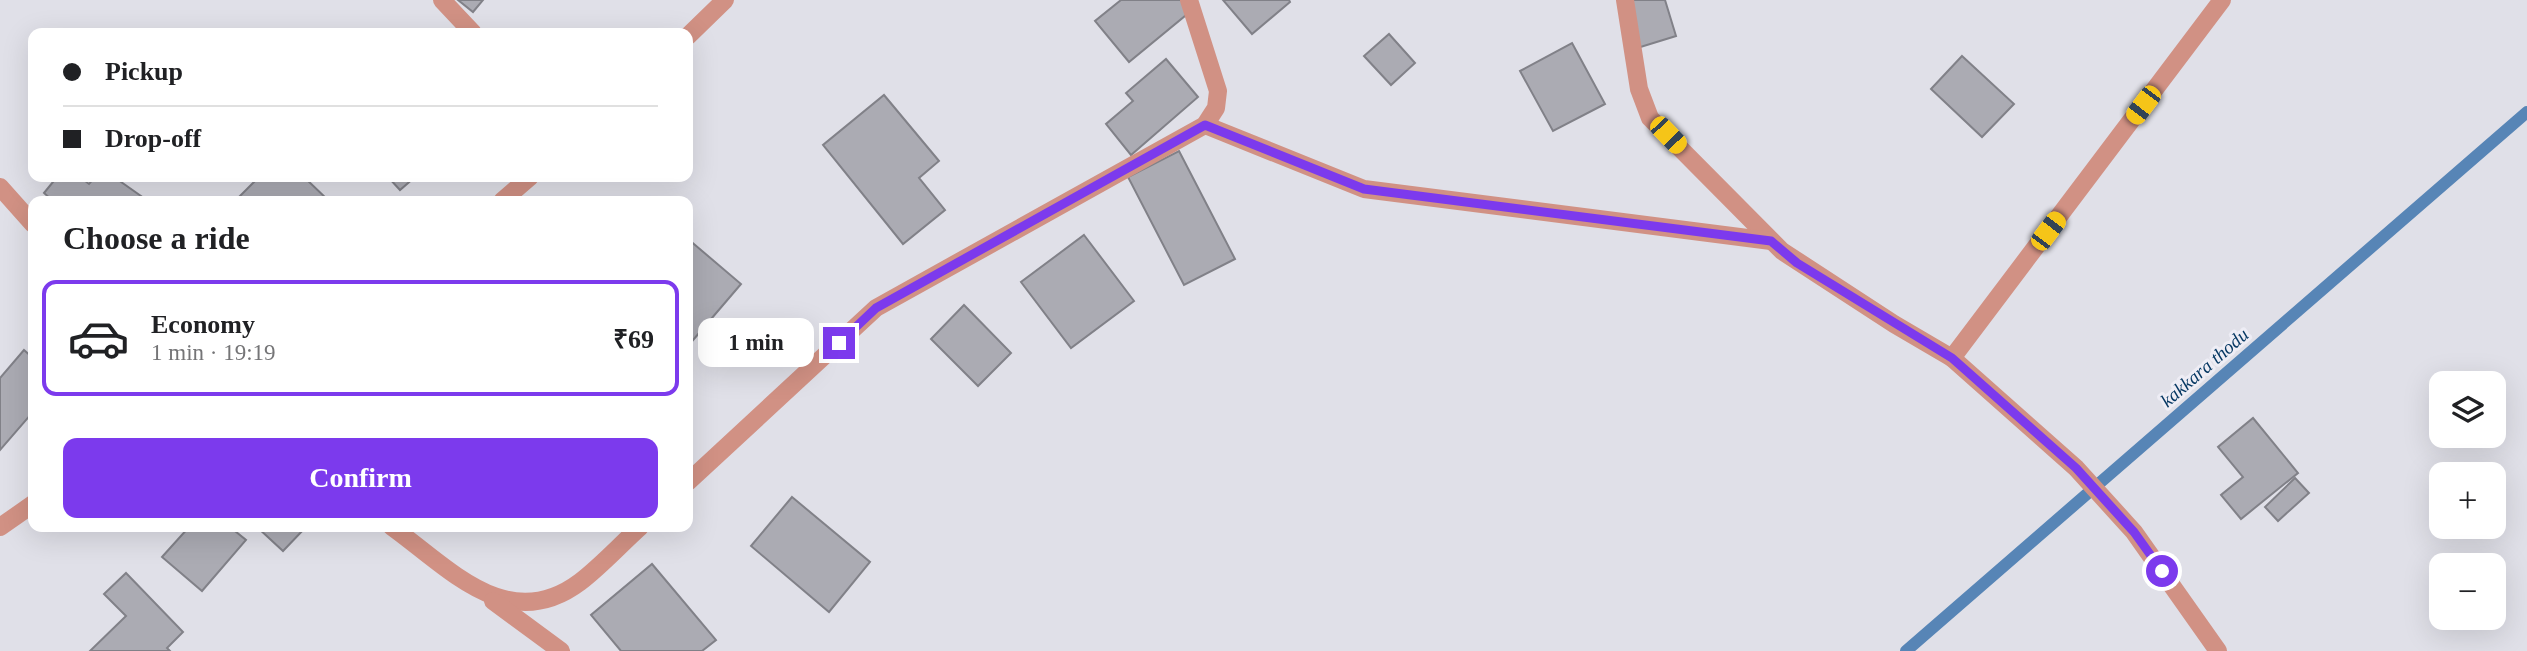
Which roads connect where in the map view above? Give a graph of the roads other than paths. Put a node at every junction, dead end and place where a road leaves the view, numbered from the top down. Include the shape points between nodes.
1 (442, 0) edge
2 (725, 0) edge
3 (1189, 0) edge
4 (1625, 0) edge
5 (2222, 0) edge
6 (468, 28) edge
7 (693, 31) edge
8 (1205, 125) junction
9 (524, 182) edge
10 (0, 187) edge
11 (508, 196) edge
12 (28, 218) edge
13 (1771, 241) junction
14 (1952, 358) junction
15 (693, 477) edge
16 (28, 507) edge
17 (0, 527) edge
18 (399, 532) edge
19 (634, 532) edge
20 (480, 591) junction
21 (561, 651) edge
22 (2218, 651) edge

1 - 6 street
2 - 7 street
3 - 8 street via 1218,91 1216,108
4 - 13 street via 1639,89 1650,118
5 - 14 street
8 - 13 street via 1364,189
8 - 15 street via 876,308
9 - 11 street
10 - 12 street
13 - 14 street via 1807,270
14 - 22 street via 2076,468 2134,532
16 - 17 street
18 - 20 street
19 - 20 street via 563,591 519,603
20 - 21 street

